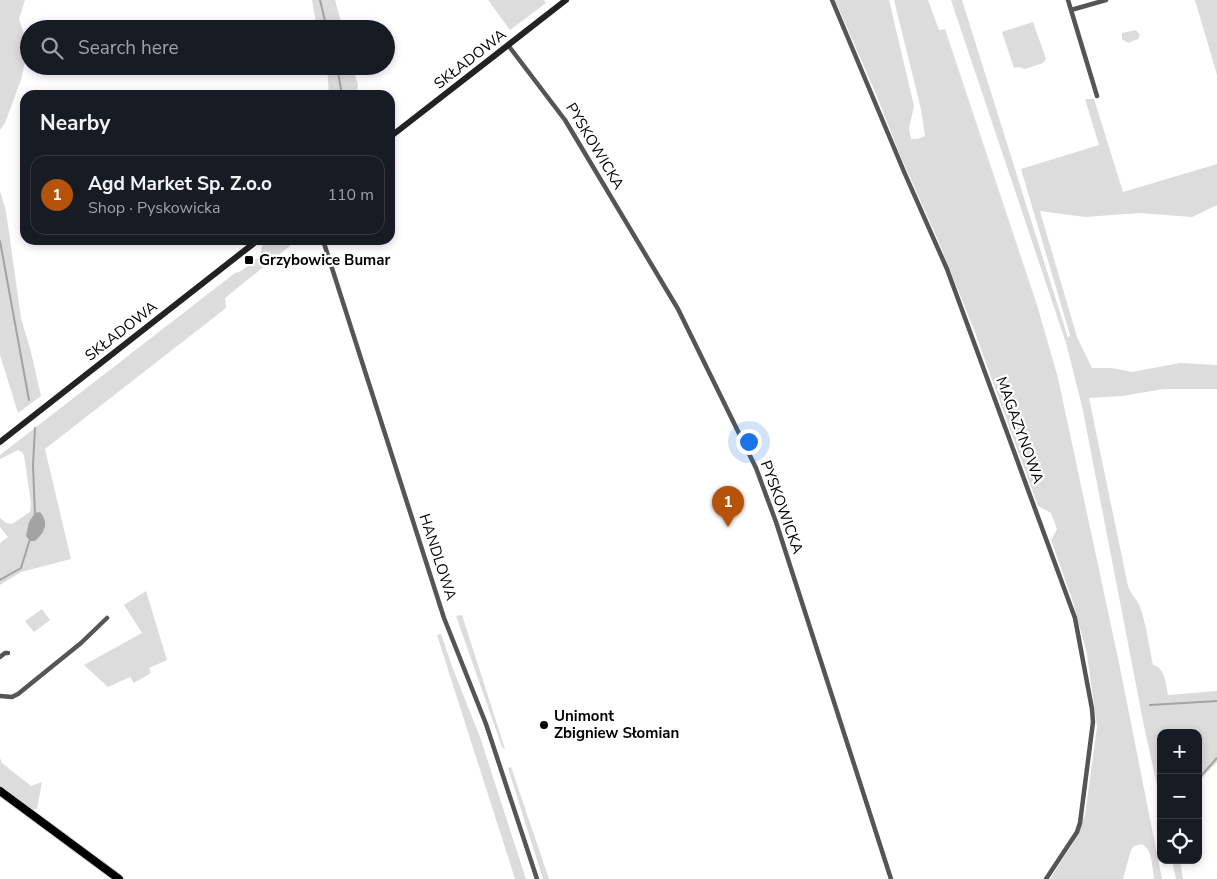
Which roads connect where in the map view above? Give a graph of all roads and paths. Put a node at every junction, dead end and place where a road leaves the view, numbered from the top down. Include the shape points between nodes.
1 (566, 0) edge
2 (832, 0) edge
3 (1068, 0) edge
4 (1106, 0) edge
5 (1071, 10) junction
6 (508, 45) junction
7 (1097, 96) dead end
8 (395, 133) edge
9 (252, 245) edge
10 (325, 245) edge
11 (0, 442) edge
12 (107, 618) dead end
13 (8, 653) dead end
14 (0, 657) edge
15 (0, 696) edge
16 (0, 791) edge
17 (119, 879) edge
18 (536, 879) edge
19 (891, 879) edge
20 (1046, 879) edge

1 - 6 main road, SKŁADOWA
2 - 20 street, MAGAZYNOWA via 947,269 1074,618 1092,709 1092,736 1080,823
3 - 5 street
4 - 5 street
5 - 7 street
6 - 8 main road, SKŁADOWA
6 - 19 street, PYSKOWICKA via 565,120 678,309 756,468
9 - 11 main road, SKŁADOWA
10 - 18 street, HANDLOWA via 446,624 486,724
12 - 15 street via 18,694
13 - 14 street
16 - 17 main road

